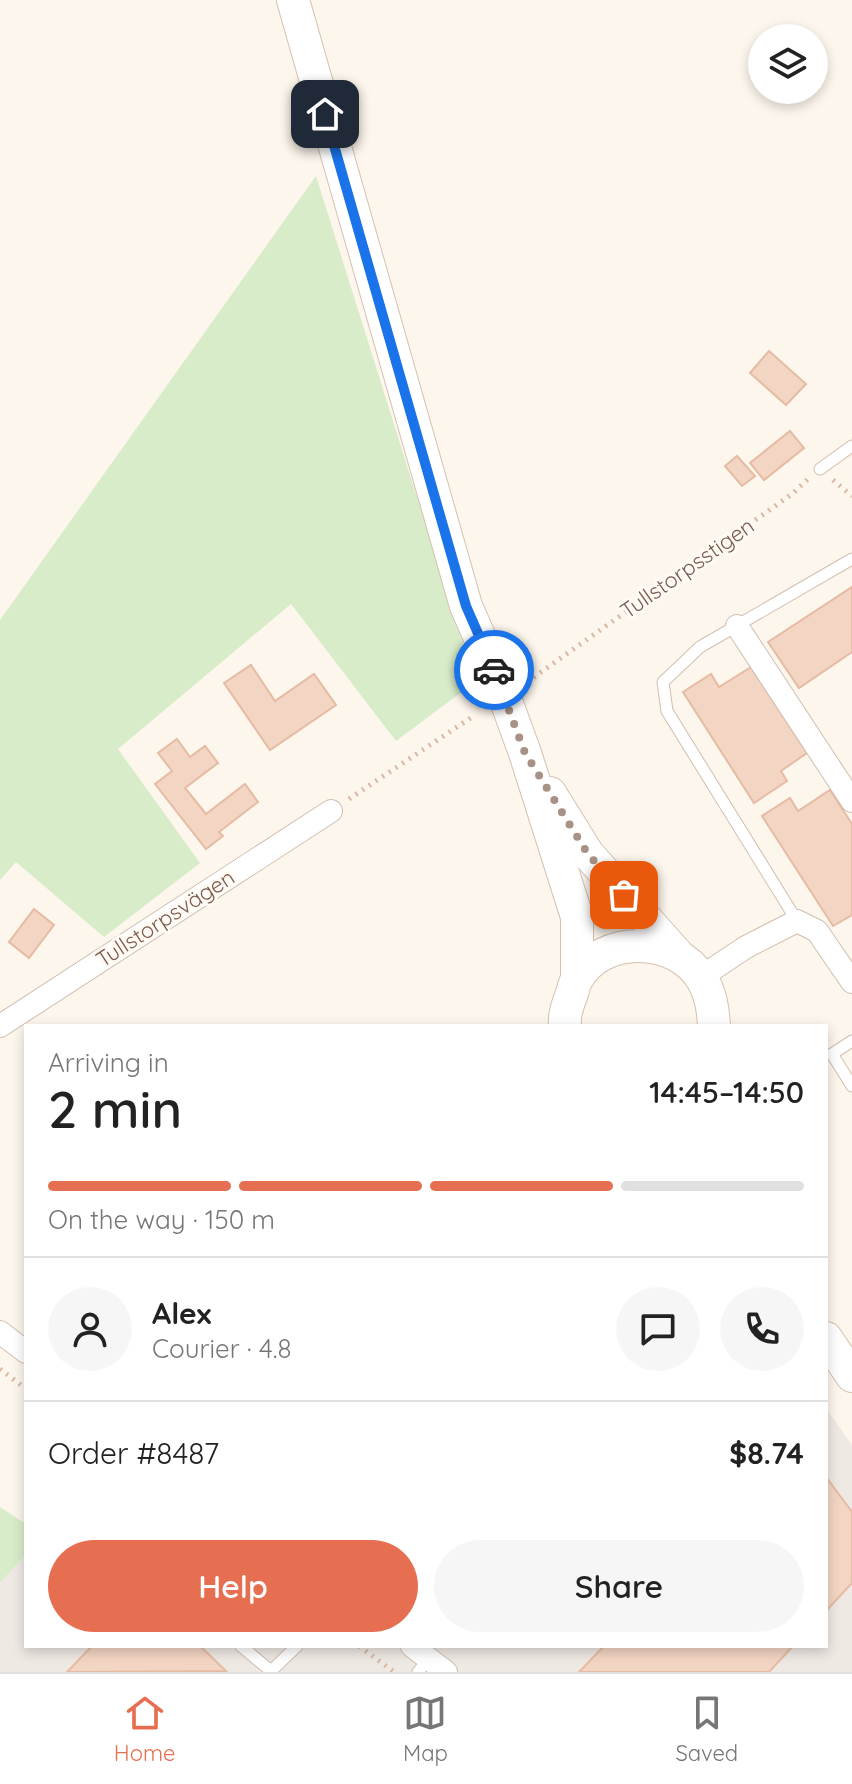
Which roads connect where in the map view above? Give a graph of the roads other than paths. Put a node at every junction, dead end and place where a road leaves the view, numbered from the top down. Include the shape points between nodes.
1 (293, 0) edge
2 (852, 446) edge
3 (820, 469) road end
4 (852, 559) edge
5 (737, 626) junction
6 (525, 753) junction
7 (852, 801) edge
8 (331, 811) road end
9 (797, 921) junction
10 (690, 966) junction
11 (577, 978) junction
12 (852, 982) edge
13 (562, 1022) edge
14 (714, 1024) edge
15 (0, 1026) edge
16 (852, 1041) edge
17 (852, 1086) edge
18 (0, 1332) edge
19 (828, 1341) edge
20 (24, 1350) edge
21 (852, 1376) edge
22 (243, 1648) edge
23 (295, 1648) edge
24 (271, 1672) edge

1 - 6 main road via 466,606
2 - 3 lane
4 - 5 lane
5 - 7 street
5 - 9 lane via 700,647 663,682 667,711
6 - 10 main road via 588,854
6 - 11 main road via 577,917
8 - 15 street, Tullstorpsvägen
9 - 10 street via 746,947
9 - 12 street via 817,931
10 - 11 main road via 652,946 623,947 597,958
10 - 14 main road via 712,1001
11 - 13 main road
16 - 17 lane via 832,1054
18 - 20 street
19 - 21 main road
22 - 24 lane
23 - 24 lane

